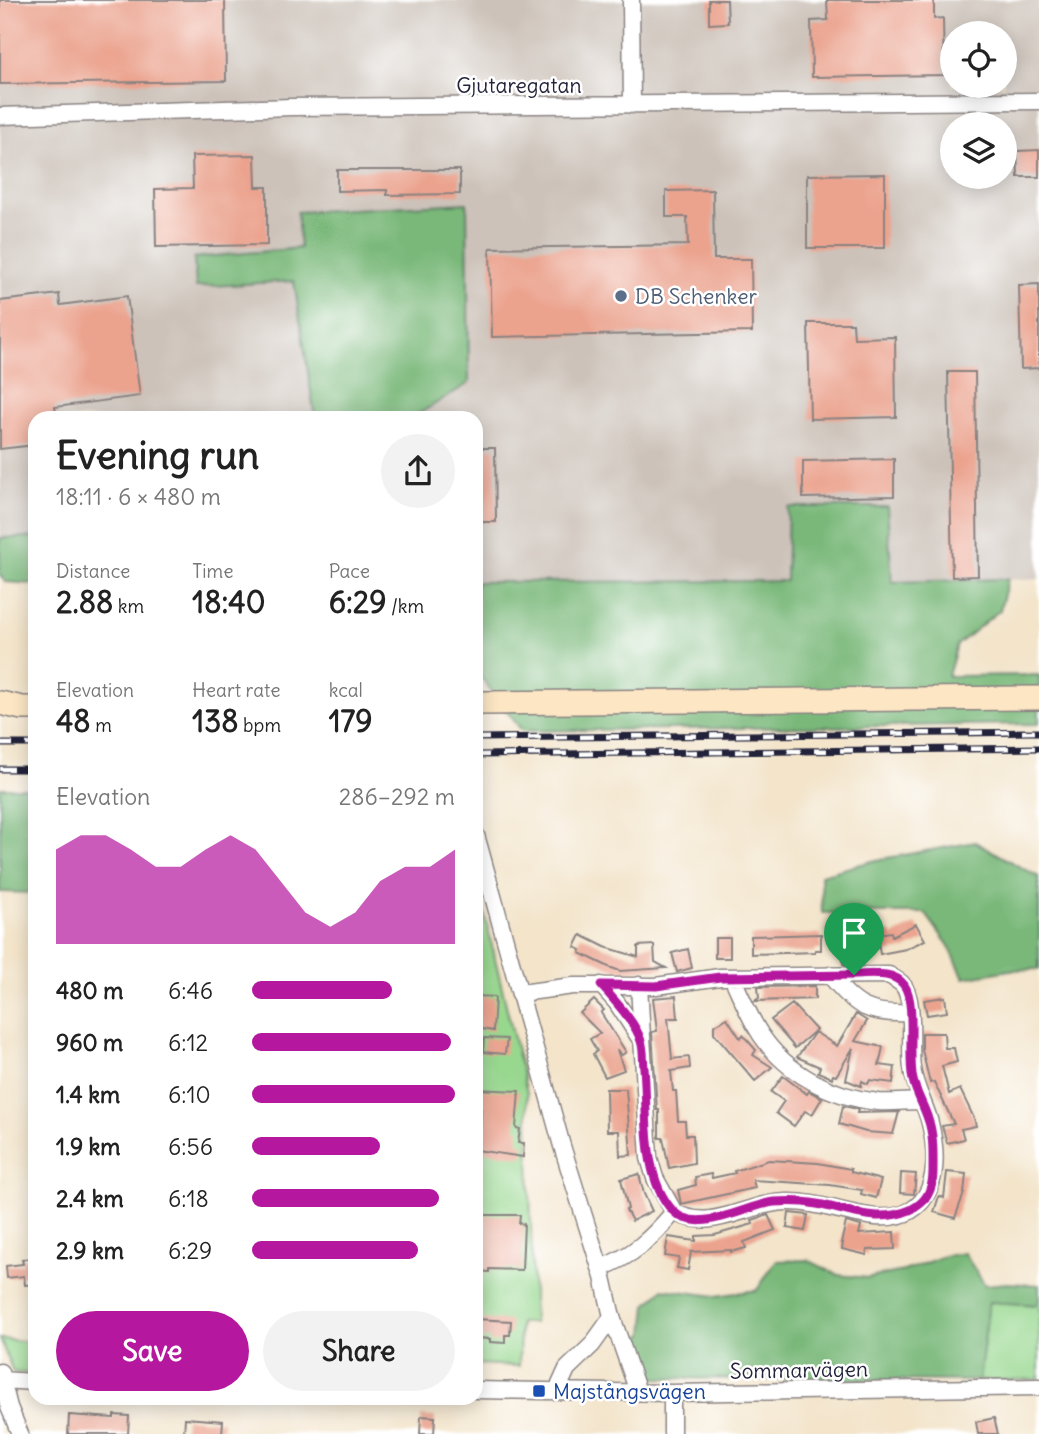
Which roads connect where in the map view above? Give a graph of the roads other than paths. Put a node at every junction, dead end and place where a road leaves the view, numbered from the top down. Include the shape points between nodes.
1 (631, 0) edge
2 (1039, 101) edge
3 (632, 105) junction
4 (0, 116) edge
5 (1039, 698) edge
6 (483, 703) edge
7 (1, 704) edge
8 (28, 707) edge
9 (483, 860) edge
10 (830, 975) junction
11 (732, 977) junction
12 (601, 985) junction
13 (639, 985) junction
14 (521, 993) junction
15 (910, 1013) junction
16 (642, 1042) junction
17 (921, 1101) junction
18 (674, 1212) junction
19 (600, 1268) junction
20 (612, 1317) junction
21 (1, 1378) edge
22 (28, 1381) edge
23 (1039, 1387) edge
24 (483, 1390) edge
25 (557, 1391) junction
26 (638, 1392) junction
27 (672, 1393) junction
28 (20, 1434) edge
29 (672, 1434) edge

1 - 3 street
2 - 3 street, Gjutaregatan
3 - 4 street, Gjutaregatan via 292,107
5 - 6 main road
7 - 8 main road
9 - 14 street
10 - 11 street
10 - 15 street via 858,1006
10 - 15 street via 889,975 904,985
11 - 13 street
11 - 17 street via 761,1035 797,1072 852,1098
12 - 13 street
12 - 14 street
12 - 16 street
13 - 16 street
14 - 19 street
15 - 17 street via 909,1048
16 - 18 street via 649,1158
17 - 18 street via 930,1122 933,1181 917,1207 879,1217 815,1203 772,1202 709,1221
18 - 19 street via 635,1252
19 - 20 street
20 - 25 street via 593,1345 567,1369
20 - 26 street
21 - 22 street
21 - 28 street
23 - 27 street, Sommarvägen
24 - 25 street, Sommarvägen
25 - 26 street, Sommarvägen
26 - 27 street, Sommarvägen
27 - 29 street

